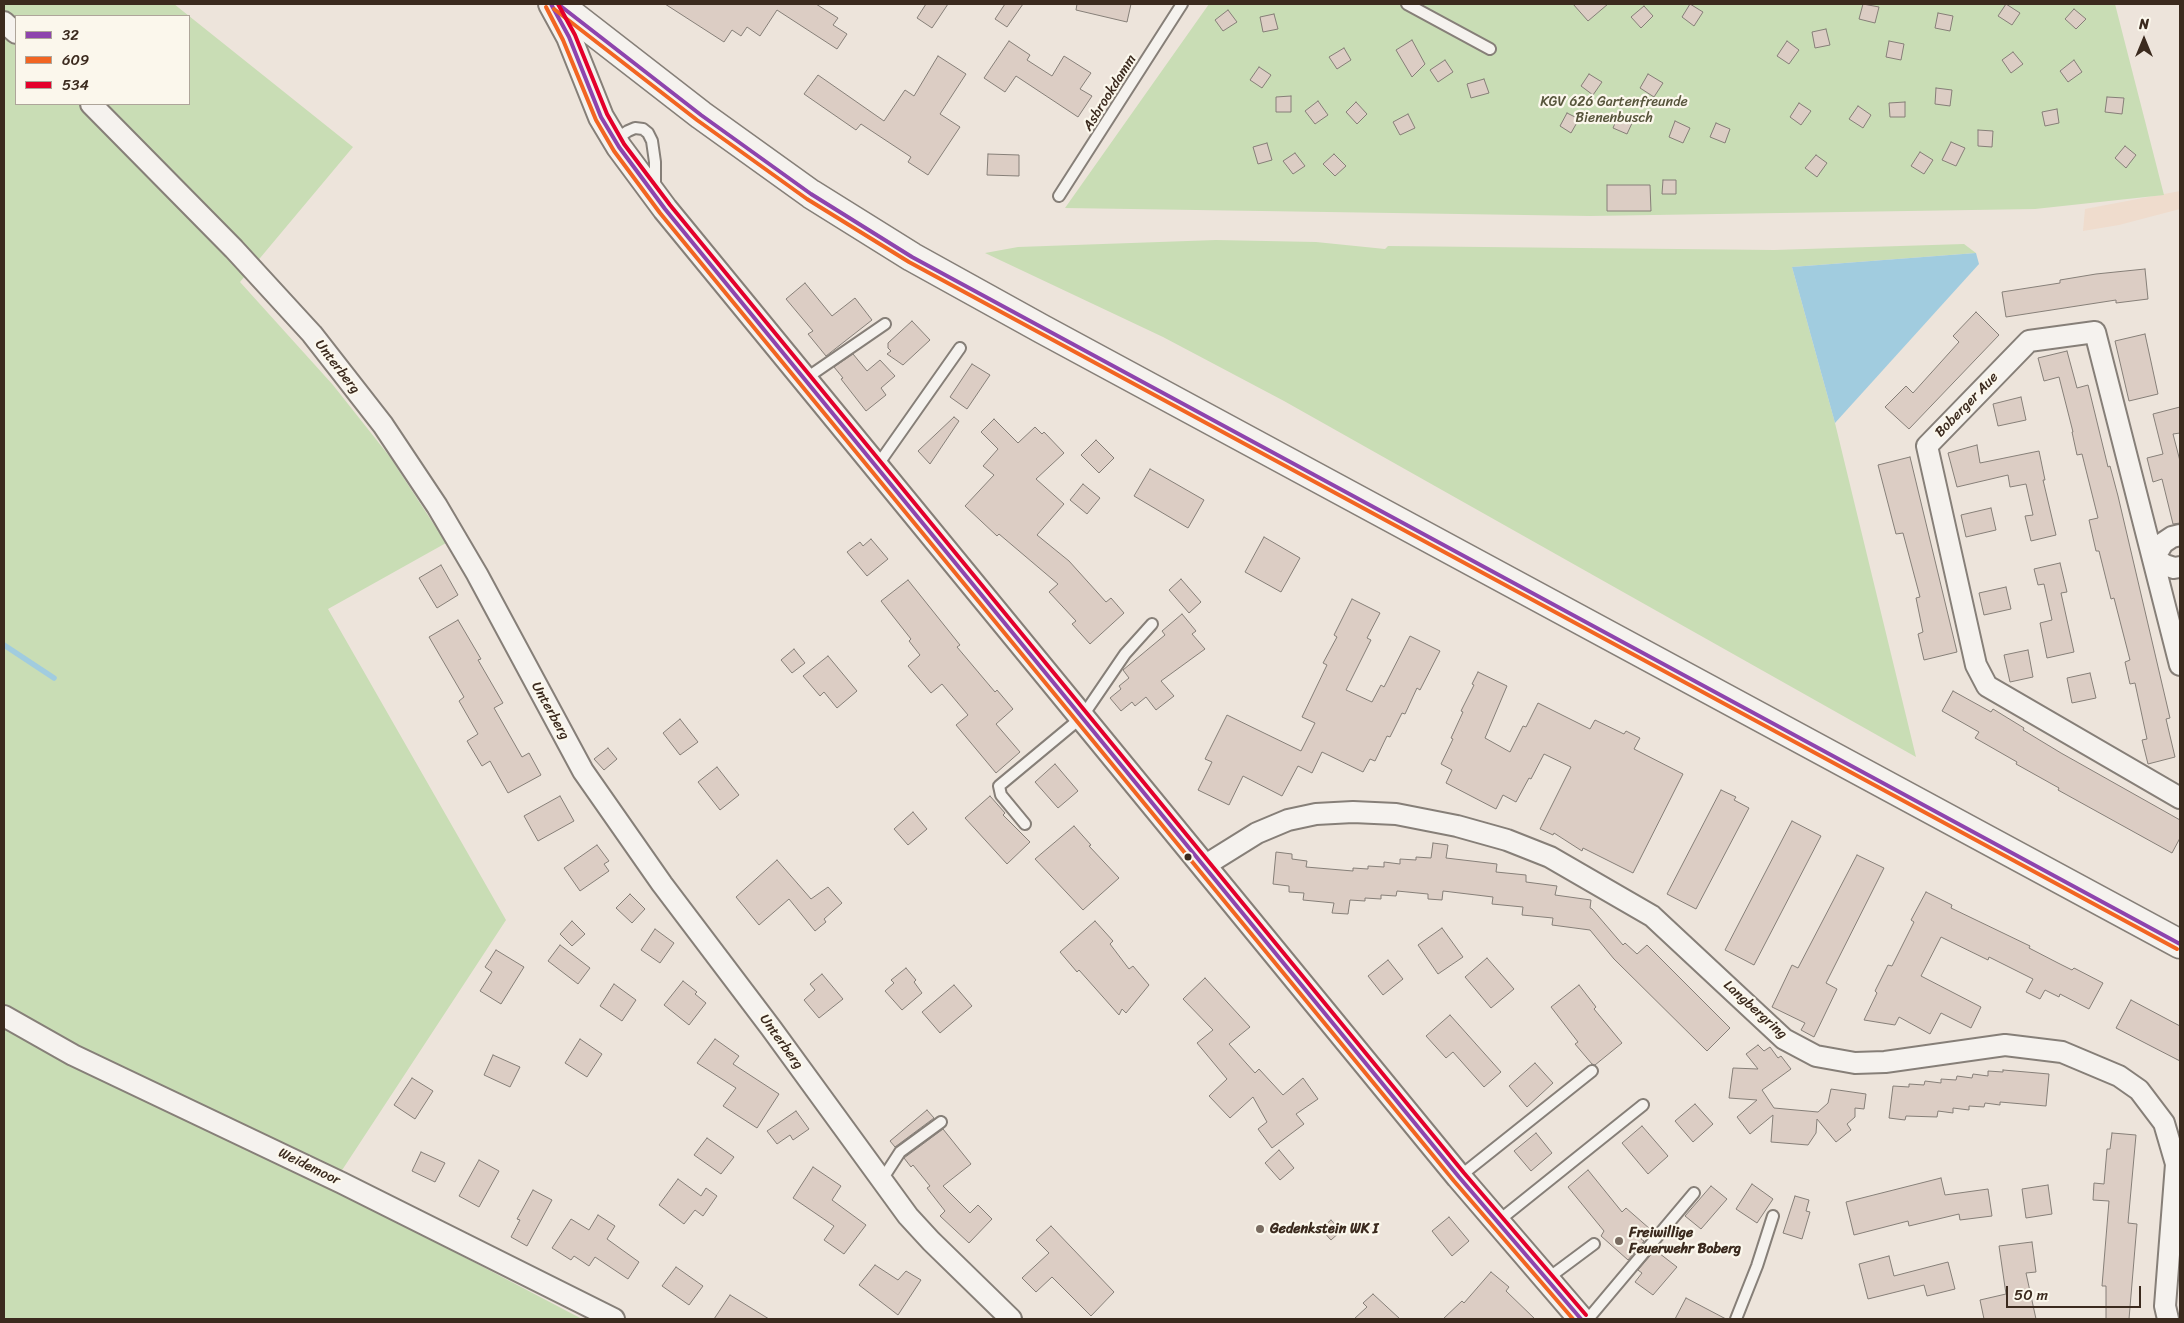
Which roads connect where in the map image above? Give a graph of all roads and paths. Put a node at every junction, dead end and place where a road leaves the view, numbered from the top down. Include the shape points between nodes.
1 (551, 4) edge
2 (558, 4) edge
3 (1182, 4) edge
4 (1407, 4) edge
5 (4, 22) edge
6 (15, 32) edge
7 (1490, 49) dead end
8 (92, 105) edge
9 (619, 147) junction
10 (1059, 196) dead end
11 (660, 202) junction
12 (885, 324) dead end
13 (960, 348) dead end
14 (805, 379) junction
15 (877, 466) junction
16 (2180, 535) edge
17 (2154, 558) junction
18 (2180, 567) edge
19 (1152, 624) dead end
20 (2180, 664) edge
21 (1082, 717) junction
22 (2180, 798) edge
23 (1026, 824) dead end
24 (1204, 866) junction
25 (2180, 944) edge
26 (4, 1016) edge
27 (1592, 1072) dead end
28 (1643, 1105) dead end
29 (941, 1122) dead end
30 (1458, 1176) junction
31 (880, 1178) junction
32 (1694, 1193) dead end
33 (1772, 1216) dead end
34 (1497, 1222) junction
35 (1594, 1244) dead end
36 (1547, 1280) junction
37 (614, 1319) edge
38 (1011, 1319) edge
39 (1581, 1319) edge
40 (1588, 1319) edge
41 (1736, 1319) edge
42 (2168, 1319) edge

1 - 9 street via 569,37 593,101
2 - 25 main road via 701,116 811,194 912,257
3 - 10 lane, Asbrookdamm
4 - 7 lane
5 - 6 street
8 - 31 street, Unterberg via 234,249 312,334 383,425 477,574 583,771 662,884
9 - 11 street
9 - 11 lane via 618,140 628,131 635,128 648,133 652,141
11 - 14 street
12 - 14 lane
13 - 15 lane
14 - 15 street
15 - 21 street
16 - 17 street via 2163,543
17 - 18 street via 2165,566
17 - 20 street, Boberger Aue
17 - 22 street, Boberger Aue via 2095,332 2029,341 1927,446 1976,664 1988,686
19 - 21 lane via 1125,654
21 - 23 lane via 999,786 1000,795
21 - 24 street
24 - 30 street
24 - 42 street, Langbergring via 1257,833 1288,820 1316,814 1396,814 1457,826 1507,840 1550,857 1652,916 1784,1039 1816,1056 1855,1063 1885,1062 2005,1045 2062,1052 2119,1076 2139,1090 2164,1123 2176,1164 2165,1306
26 - 37 street, Weidemoor via 73,1055
27 - 30 lane
28 - 34 lane
29 - 31 lane via 900,1152
30 - 34 street
31 - 38 street, Unterberg via 931,1241
32 - 40 lane
33 - 41 lane
34 - 36 street
35 - 36 lane
36 - 39 street

